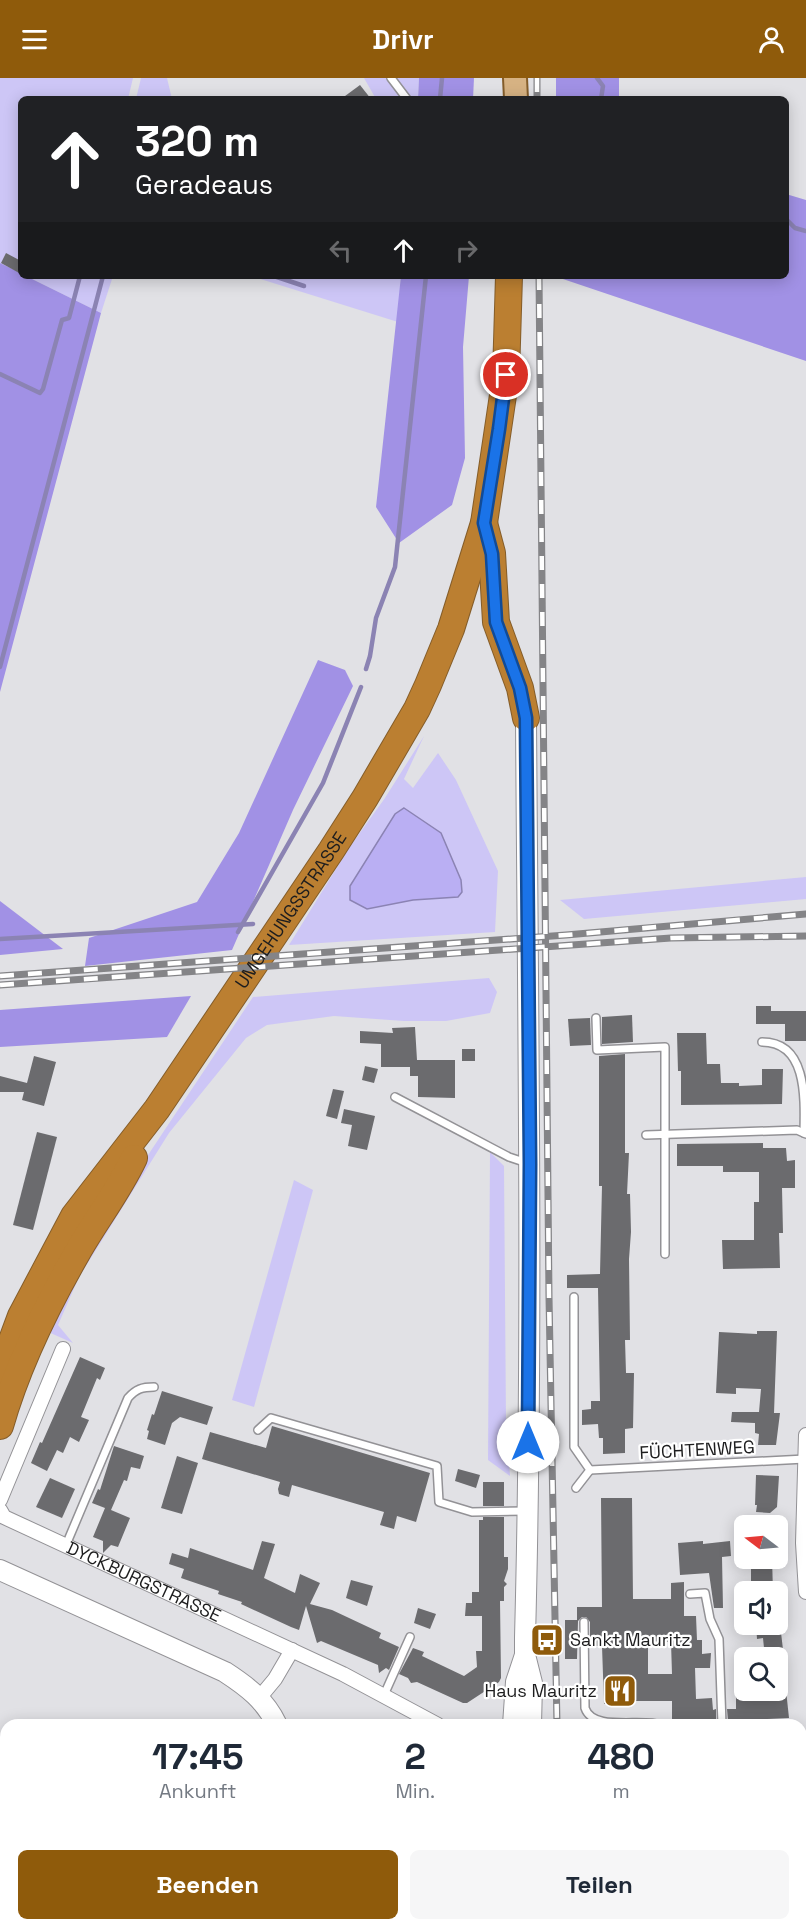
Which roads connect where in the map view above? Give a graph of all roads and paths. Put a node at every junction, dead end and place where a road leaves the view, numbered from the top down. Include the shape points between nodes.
1 (391, 78) edge
2 (515, 78) edge
3 (405, 96) edge
4 (516, 96) edge
5 (509, 279) edge
6 (484, 523) junction
7 (526, 718) joint
8 (596, 1018) dead end
9 (762, 1042) dead end
10 (395, 1097) dead end
11 (157, 1109) junction
12 (805, 1133) edge
13 (646, 1135) dead end
14 (665, 1135) junction
15 (530, 1164) junction
16 (74, 1216) junction
17 (665, 1254) dead end
18 (574, 1297) dead end
19 (0, 1326) edge
20 (63, 1348) dead end
21 (0, 1372) edge
22 (154, 1387) dead end
23 (0, 1426) edge
24 (258, 1430) dead end
25 (806, 1436) edge
26 (805, 1460) edge
27 (590, 1470) junction
28 (576, 1488) dead end
29 (0, 1500) edge
30 (0, 1510) edge
31 (528, 1511) junction
32 (66, 1545) junction
33 (0, 1570) edge
34 (806, 1592) edge
35 (690, 1594) dead end
36 (584, 1622) dead end
37 (410, 1637) dead end
38 (292, 1650) junction
39 (525, 1655) junction
40 (384, 1695) junction
41 (260, 1697) junction
42 (274, 1719) edge
43 (427, 1719) edge
44 (513, 1719) edge
45 (531, 1719) edge
46 (591, 1719) edge
47 (722, 1719) edge

1 - 3 lane
2 - 4 main road
5 - 6 highway via 506,375
6 - 7 highway via 492,554 496,622 520,688
6 - 11 highway, UMGEHUNGSSTRASSE via 451,629 417,709 365,798
7 - 15 main road
8 - 14 lane via 597,1050 665,1047
9 - 12 lane via 790,1048 801,1061 805,1075
10 - 15 lane via 509,1157
11 - 16 highway, UMGEHUNGSSTRASSE
11 - 23 highway, UMGEHUNGSSTRASSE via 126,1176 77,1253 28,1348
12 - 14 lane via 797,1130
13 - 14 lane
14 - 17 lane
15 - 31 main road
16 - 19 highway via 7,1309
16 - 21 highway, UMGEHUNGSSTRASSE via 21,1316
18 - 27 lane via 574,1447
20 - 29 street
22 - 32 lane via 143,1387 128,1398
24 - 31 lane via 271,1418 437,1466 439,1502 472,1512
25 - 26 street
26 - 27 lane, FÜCHTENWEG
26 - 34 street
27 - 28 lane
30 - 32 street, DYCKBURGSTRASSE via 4,1517
31 - 39 main road
32 - 38 street, DYCKBURGSTRASSE
33 - 41 main road via 225,1672
35 - 47 lane via 705,1593 719,1639
36 - 46 lane via 585,1708
37 - 40 lane
38 - 40 street, DYCKBURGSTRASSE
38 - 41 street
39 - 44 main road via 516,1682
39 - 45 main road via 531,1683
40 - 43 street, DYCKBURGSTRASSE
41 - 42 main road

